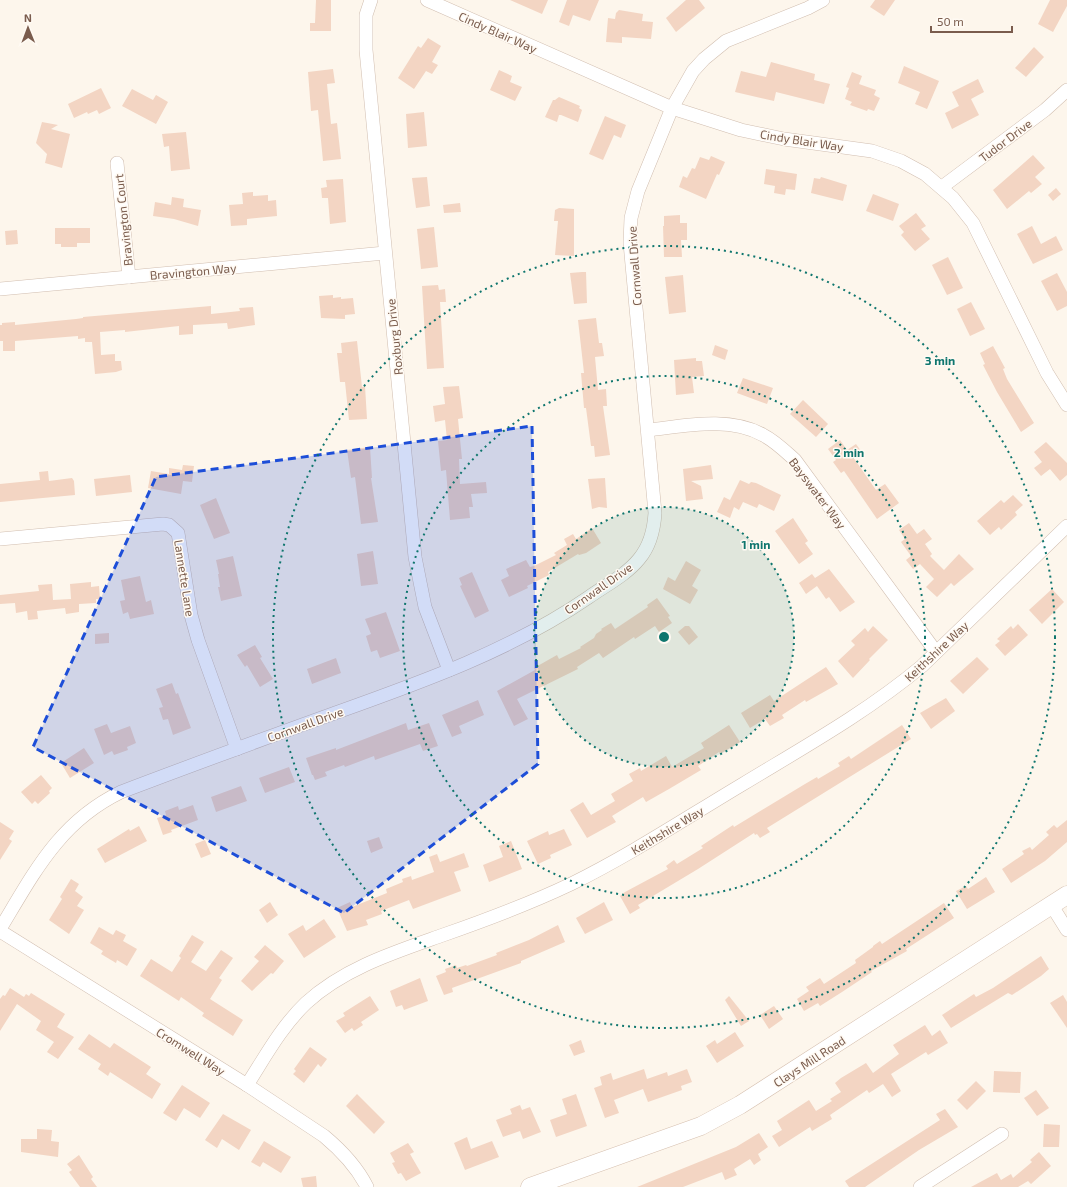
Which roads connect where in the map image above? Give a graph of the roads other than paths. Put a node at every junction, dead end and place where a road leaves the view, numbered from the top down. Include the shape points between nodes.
1 (371, 0) edge
2 (427, 0) edge
3 (823, 0) edge
4 (1067, 90) edge
5 (672, 108) junction
6 (117, 163) dead end
7 (942, 187) junction
8 (385, 253) junction
9 (129, 277) junction
10 (0, 289) edge
11 (1067, 405) edge
12 (648, 430) junction
13 (1067, 526) edge
14 (0, 539) edge
15 (936, 652) junction
16 (449, 670) junction
17 (237, 749) junction
18 (1067, 895) edge
19 (1052, 906) junction
20 (0, 930) edge
21 (1067, 930) edge
22 (247, 1085) junction
23 (1002, 1134) dead end
24 (367, 1187) edge
25 (530, 1187) edge
26 (920, 1187) edge

1 - 8 street, Roxburg Drive via 365,30
2 - 5 street, Cindy Blair Way
3 - 5 street, Cornwall Drive via 726,41 693,72
4 - 7 street, Tudor Drive via 1045,110
5 - 7 street, Cindy Blair Way via 741,130 784,139 872,151 901,161
5 - 12 street, Cornwall Drive via 636,198 630,229
6 - 9 street, Bravington Court
7 - 11 street, Cindy Blair Way via 973,223 1047,373
8 - 9 street, Bravington Way
8 - 16 street, Roxburg Drive via 418,572 425,607
9 - 10 street, Bravington Way
12 - 15 street, Bayswater Way via 710,424 738,426 764,435 779,445 794,460
12 - 16 street, Cornwall Drive via 655,513 652,535 639,559 627,571 544,624
13 - 15 street, Keithshire Way
14 - 17 street, Lannette Lane via 163,524 174,528 178,533 185,584 198,640
15 - 22 street, Keithshire Way via 901,684 867,707 623,856 572,884 507,912 358,967 340,978 307,1002 291,1019
16 - 17 street, Cornwall Drive
17 - 20 street, Cornwall Drive via 121,792 90,809 52,848
18 - 19 main road, Clays Mill Road
19 - 21 street
19 - 25 main road, Clays Mill Road via 715,1119
20 - 22 street, Cromwell Way
22 - 24 street, Cromwell Way via 335,1145 356,1168
23 - 26 street

